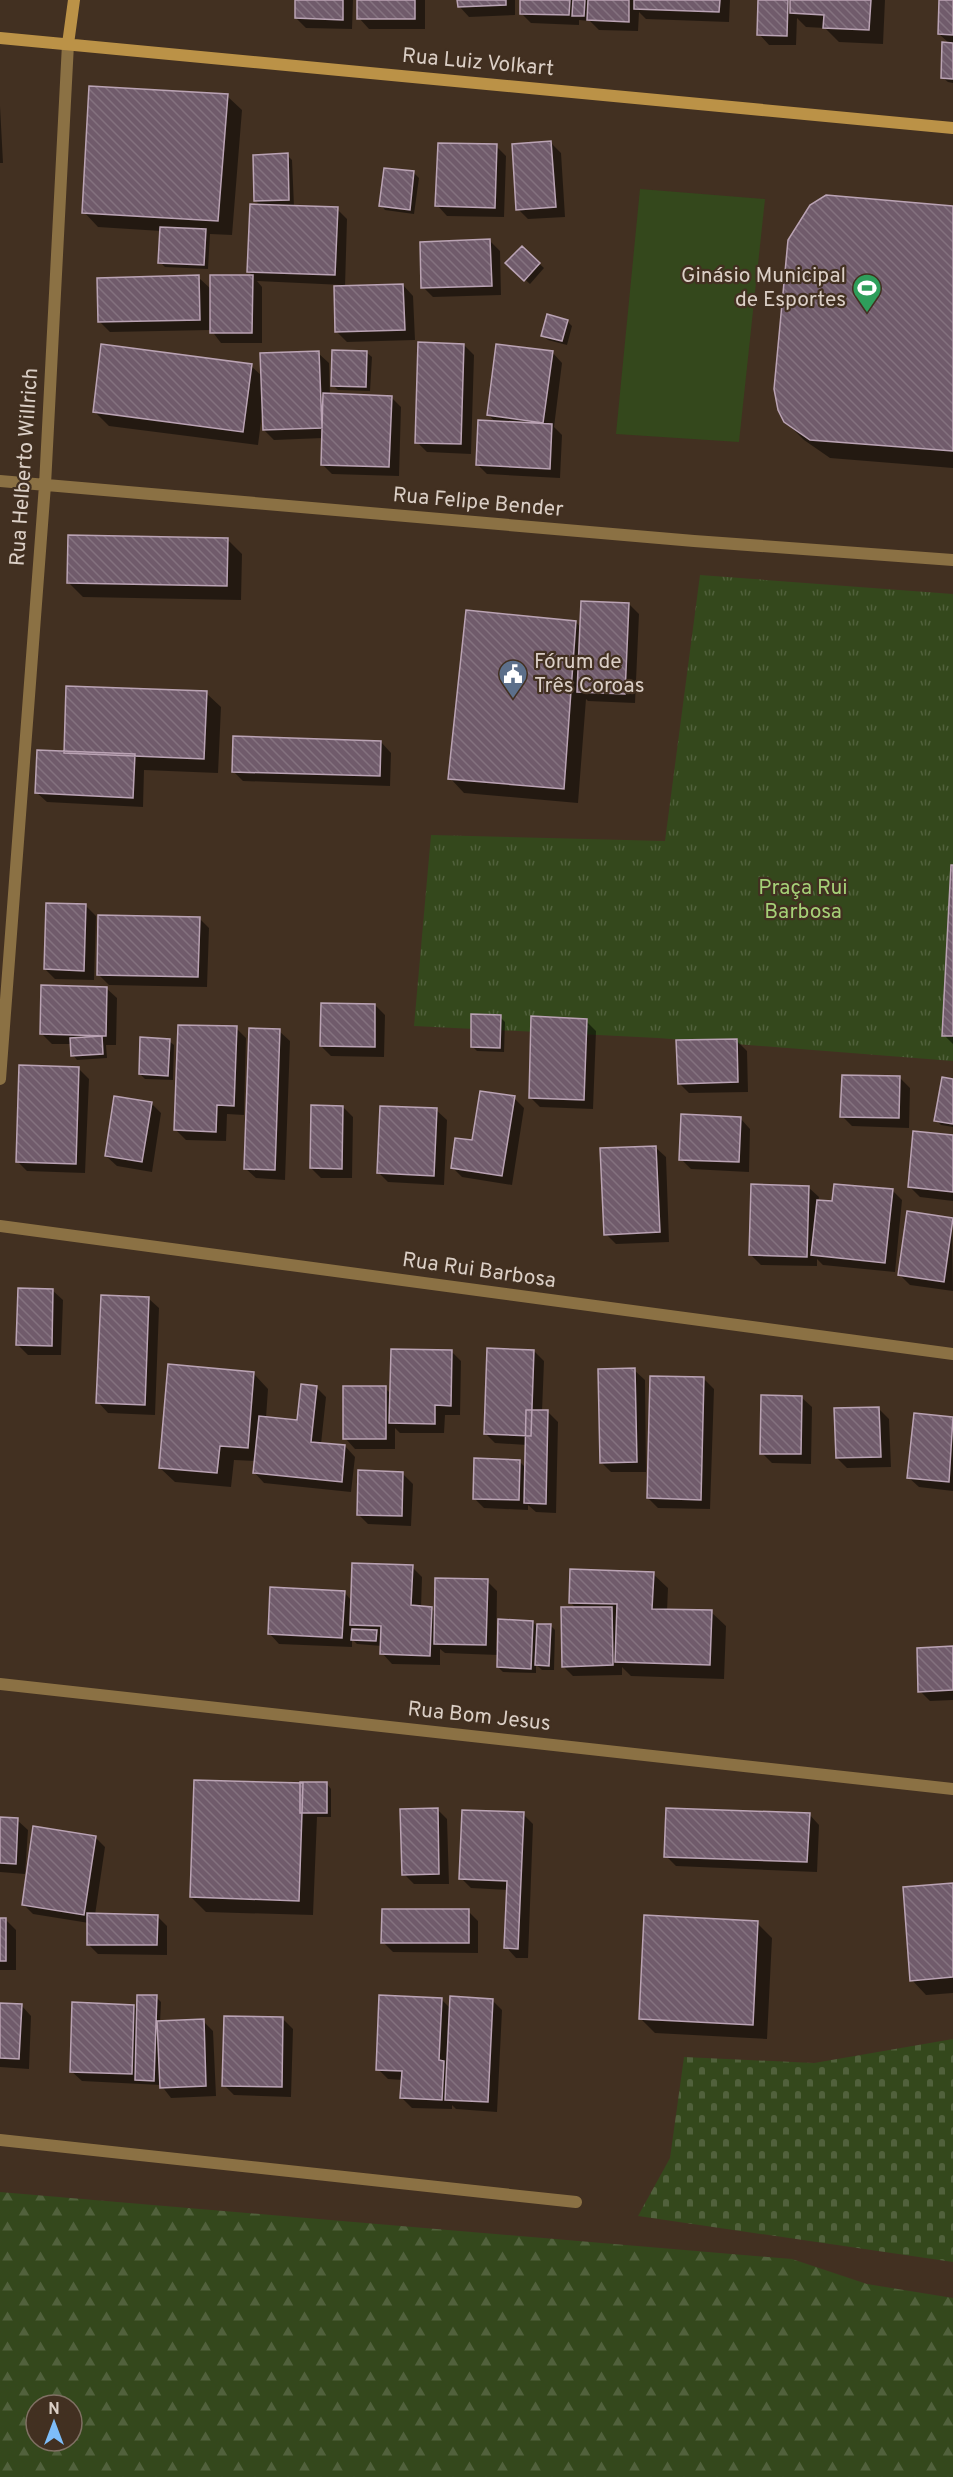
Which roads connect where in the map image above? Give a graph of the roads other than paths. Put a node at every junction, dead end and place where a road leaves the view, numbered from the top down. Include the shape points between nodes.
1 (74, 0) edge
2 (0, 38) edge
3 (68, 44) junction
4 (953, 129) edge
5 (0, 481) edge
6 (45, 485) junction
7 (953, 560) edge
8 (0, 1079) edge
9 (0, 1226) edge
10 (953, 1354) edge
11 (0, 1684) edge
12 (953, 1789) edge
13 (0, 2140) edge
14 (576, 2202) dead end

1 - 3 street, Rua Helberto Willrich
2 - 3 street, Rua Luiz Volkart
3 - 4 street, Rua Luiz Volkart
3 - 6 street, Rua Helberto Willrich
5 - 6 street, Rua Felipe Bender
6 - 7 street, Rua Felipe Bender
6 - 8 street, Rua Helberto Willrich
9 - 10 street, Rua Rui Barbosa
11 - 12 street, Rua Bom Jesus
13 - 14 street

